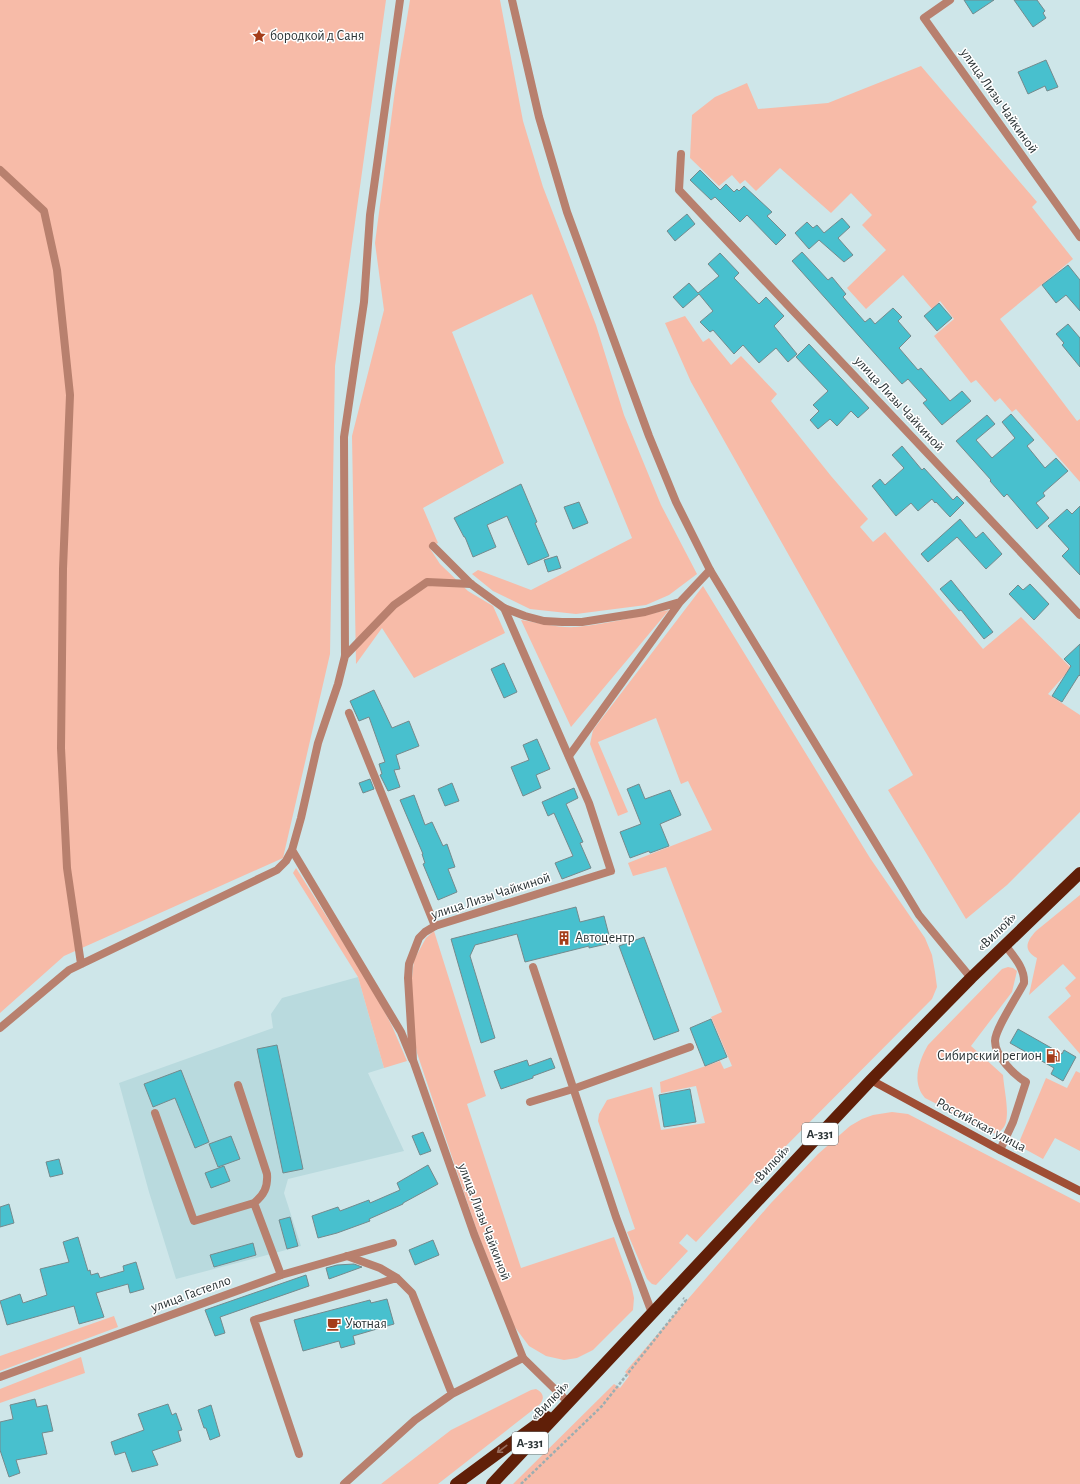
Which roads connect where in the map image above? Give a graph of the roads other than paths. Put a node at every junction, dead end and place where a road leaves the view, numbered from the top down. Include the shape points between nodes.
1 (400, 0) edge
2 (512, 0) edge
3 (950, 0) edge
4 (681, 154) dead end
5 (0, 170) edge
6 (1080, 237) edge
7 (433, 546) dead end
8 (710, 570) junction
9 (471, 584) junction
10 (680, 602) junction
11 (504, 608) junction
12 (1080, 615) edge
13 (345, 656) junction
14 (349, 713) dead end
15 (569, 756) junction
16 (292, 850) junction
17 (1080, 873) edge
18 (435, 926) junction
19 (1005, 945) junction
20 (81, 964) junction
21 (533, 967) dead end
22 (971, 978) junction
23 (0, 1028) edge
24 (690, 1047) dead end
25 (412, 1060) junction
26 (870, 1080) junction
27 (238, 1085) dead end
28 (573, 1089) junction
29 (530, 1102) dead end
30 (155, 1113) dead end
31 (1000, 1150) junction
32 (1080, 1191) edge
33 (254, 1203) junction
34 (393, 1243) dead end
35 (347, 1256) junction
36 (281, 1275) junction
37 (397, 1278) junction
38 (652, 1314) junction
39 (522, 1358) junction
40 (0, 1377) edge
41 (452, 1394) junction
42 (568, 1402) junction
43 (299, 1454) dead end
44 (344, 1484) edge
45 (456, 1484) edge
46 (492, 1484) edge

1 - 13 street via 370,215 364,302 344,438
2 - 8 street via 539,117 566,212 649,436 676,502
3 - 6 street, улица Лизы Чайкиной via 924,18
4 - 12 street, улица Лизы Чайкиной via 679,190
5 - 20 street via 44,211 57,270 70,395 63,569 61,748 66,868
7 - 9 street
8 - 10 street
8 - 22 street via 919,915
9 - 11 street
9 - 13 street via 427,582 394,605
10 - 11 street via 638,613 582,622 538,619
10 - 15 street
11 - 15 street, улица Лизы Чайкиной
13 - 16 street via 318,743
14 - 18 street
15 - 18 street, улица Лизы Чайкиной via 589,803 611,871
16 - 20 street via 277,870
16 - 25 street via 401,1032
17 - 19 highway, «Вилюй» / А-331
18 - 25 street, улица Лизы Чайкиной via 420,938 409,964
19 - 22 highway, «Вилюй» / А-331
19 - 31 street via 1021,966 1025,977 998,1029 995,1044 1003,1060 1026,1082 1013,1122
20 - 23 street via 69,970
21 - 28 street
22 - 26 highway, «Вилюй» / А-331
24 - 28 street
25 - 39 street, улица Лизы Чайкиной via 471,1227
26 - 31 street, Российская улица
26 - 38 highway, «Вилюй» / А-331
27 - 33 street via 267,1174 268,1184 265,1191
28 - 29 street
28 - 38 street
30 - 33 street via 194,1221
31 - 32 street, Российская улица
33 - 36 street
34 - 35 street, улица Гастелло
35 - 36 street, улица Гастелло
35 - 37 street via 380,1268
36 - 40 street, улица Гастелло
37 - 41 street via 412,1293
37 - 43 street via 254,1320
38 - 42 highway, «Вилюй» / А-331
39 - 41 street
39 - 42 street
41 - 44 street via 415,1420
42 -> 45 highway
42 - 46 highway, «Вилюй» / А-331

